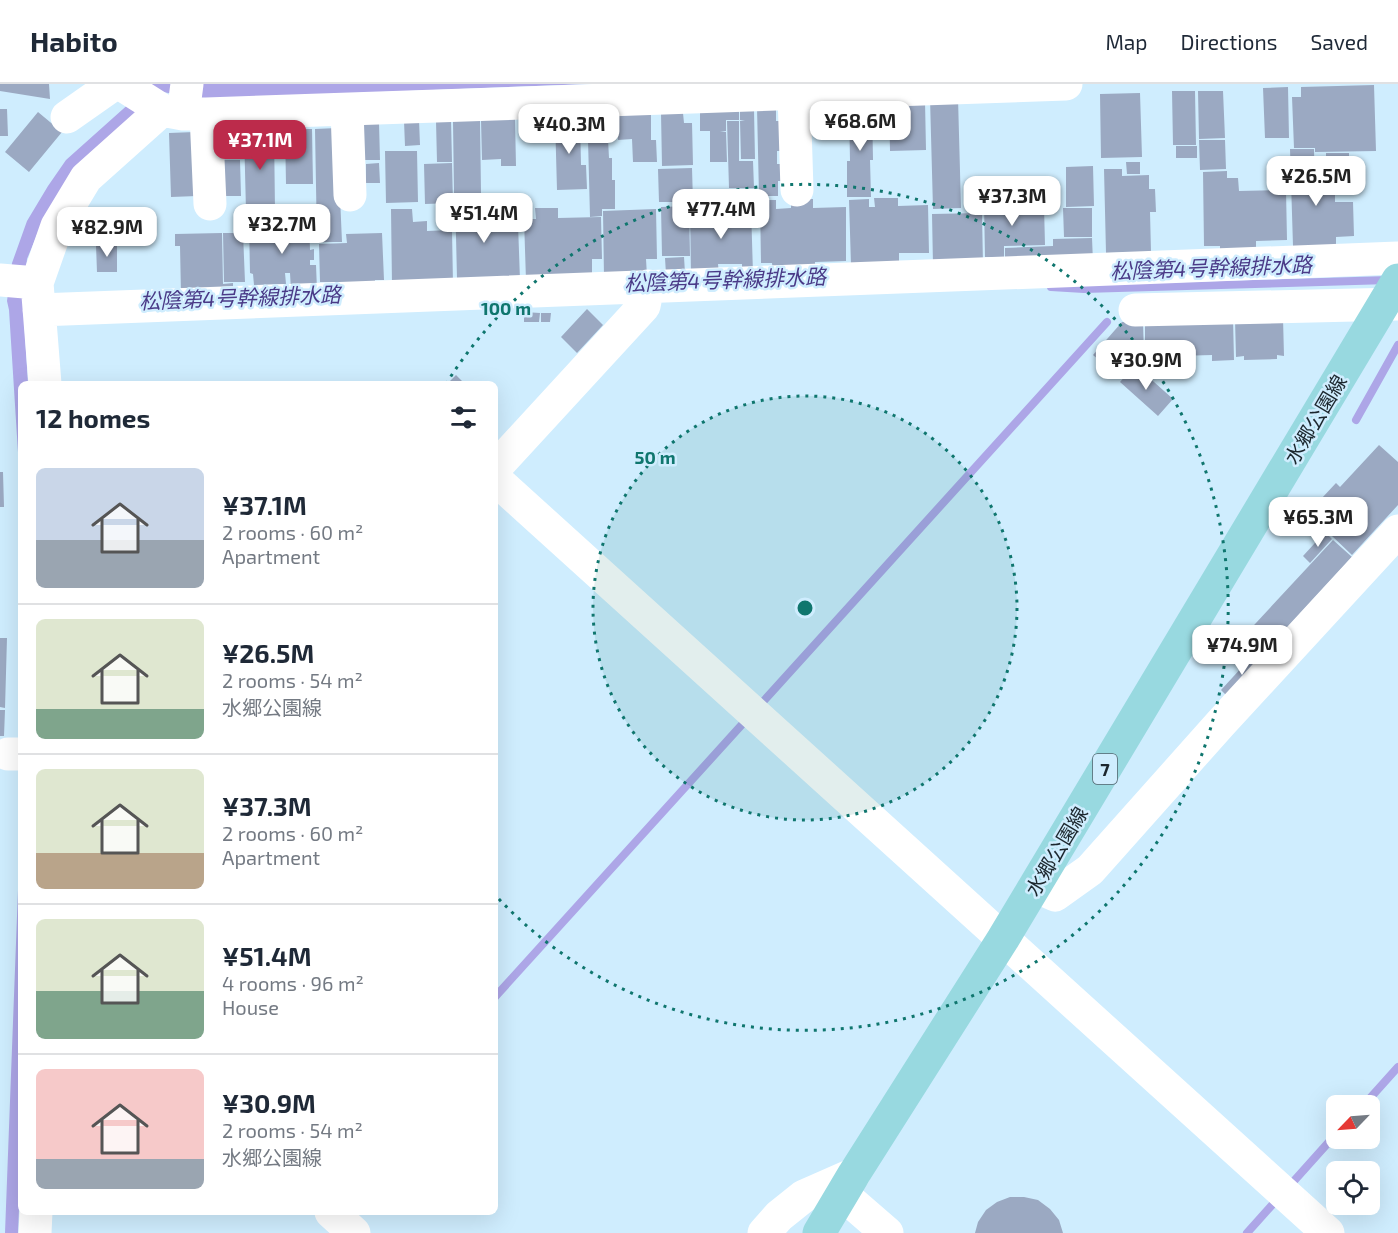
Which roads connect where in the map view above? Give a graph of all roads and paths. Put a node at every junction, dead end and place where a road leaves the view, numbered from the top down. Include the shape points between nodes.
1 (1066, 84) edge
2 (486, 94) edge
3 (794, 94) junction
4 (161, 99) edge
5 (347, 110) junction
6 (67, 117) dead end
7 (797, 190) dead end
8 (350, 195) dead end
9 (210, 204) dead end
10 (1398, 258) edge
11 (22, 287) edge
12 (646, 294) junction
13 (1391, 297) edge
14 (1135, 310) dead end
15 (44, 381) edge
16 (498, 465) edge
17 (498, 482) edge
18 (1398, 531) edge
19 (1035, 886) junction
20 (1003, 939) junction
21 (848, 1184) junction
22 (36, 1215) edge
23 (333, 1215) edge
24 (35, 1233) edge
25 (354, 1233) edge
26 (764, 1233) edge
27 (819, 1233) edge
28 (886, 1233) edge
29 (1328, 1233) edge

1 - 3 street
2 - 3 street
2 - 5 street
3 - 7 street
4 - 5 street
4 - 6 street
4 - 9 street
4 - 11 street via 86,178
5 - 8 street
10 - 12 street
11 - 12 street
11 - 15 street
12 - 16 street
13 - 14 street
13 - 19 main road, 水郷公園線 / 7
17 - 20 street
18 - 19 street via 1090,870 1055,895
19 - 20 main road, 水郷公園線 / 7
20 - 21 main road, 水郷公園線 / 7
20 - 29 street
21 - 26 street via 804,1197
21 - 27 main road, 水郷公園線 / 7
21 - 28 street
22 - 24 street
23 - 25 street

